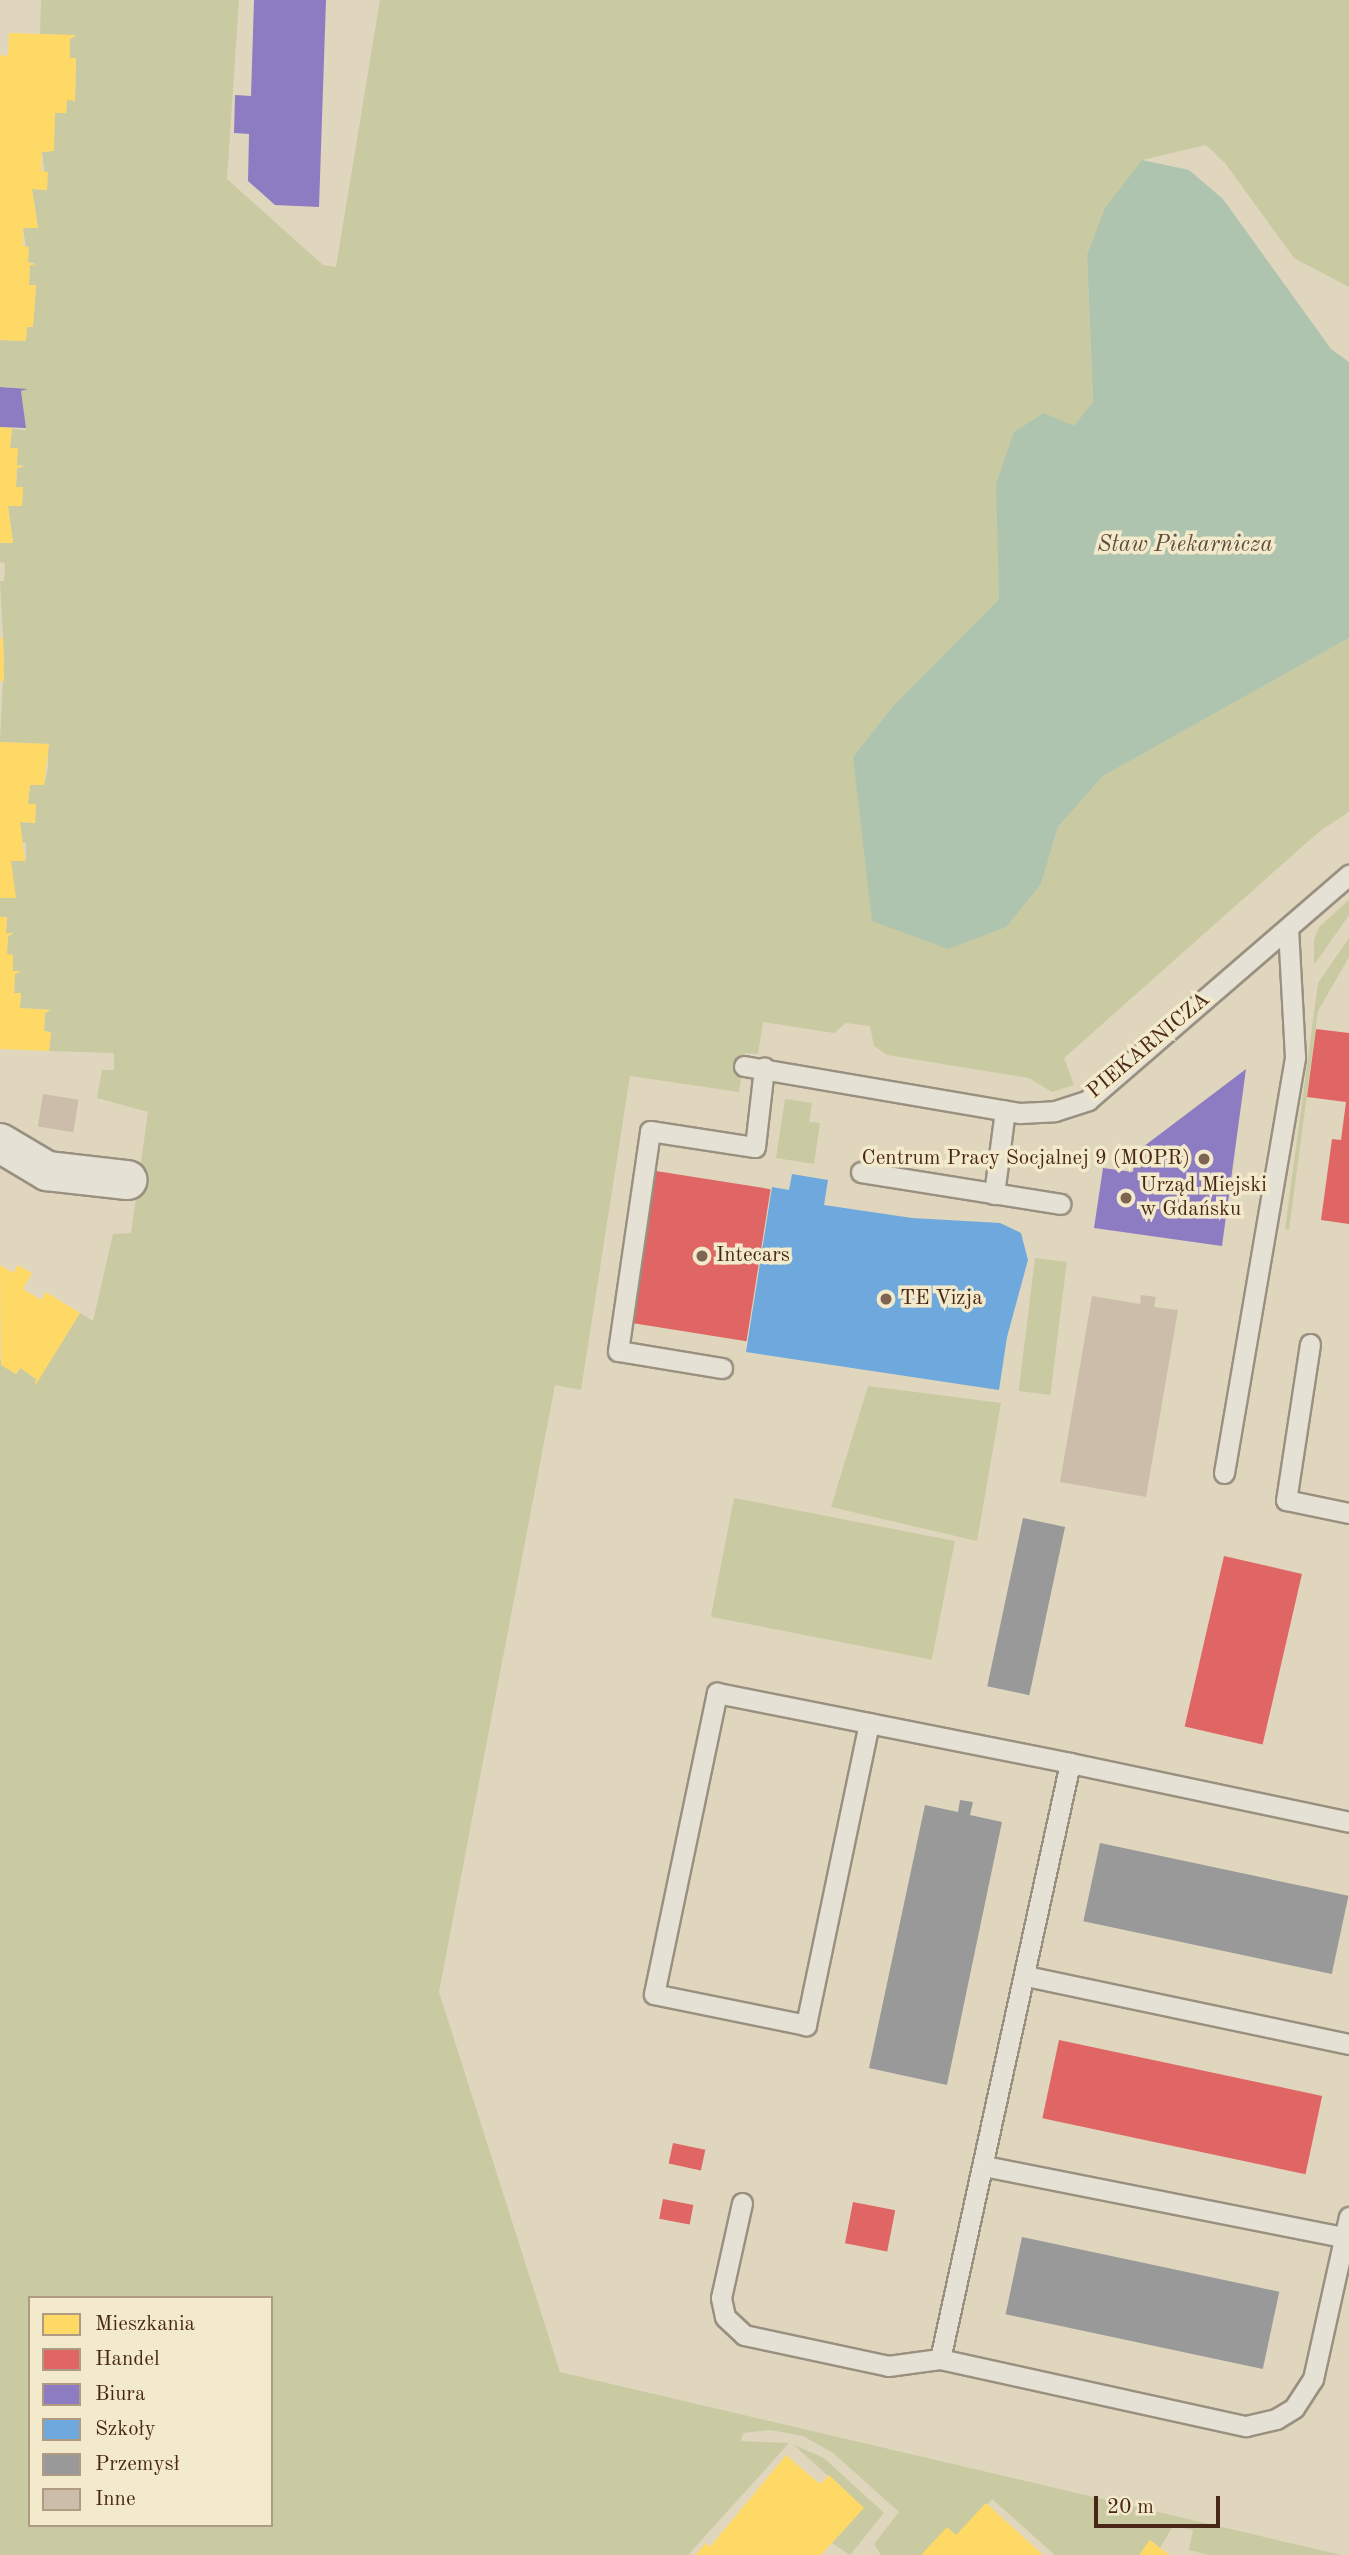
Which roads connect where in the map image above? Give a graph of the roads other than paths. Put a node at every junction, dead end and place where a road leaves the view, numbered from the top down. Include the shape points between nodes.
1 (1349, 874) edge
2 (1288, 928) junction
3 (744, 1066) dead end
4 (764, 1068) junction
5 (1005, 1111) junction
6 (0, 1143) edge
7 (861, 1172) dead end
8 (127, 1180) dead end
9 (994, 1194) junction
10 (1060, 1204) dead end
11 (1310, 1344) dead end
12 (722, 1368) dead end
13 (1224, 1473) dead end
14 (1349, 1513) edge
15 (869, 1723) junction
16 (1070, 1763) junction
17 (1349, 1822) edge
18 (1026, 1976) junction
19 (1349, 2044) edge
20 (984, 2166) junction
21 (742, 2203) dead end
22 (1349, 2217) edge
23 (1344, 2237) junction
24 (940, 2359) junction

1 - 2 lane, PIEKARNICZA
2 - 5 lane, PIEKARNICZA via 1088,1100 1055,1111
2 - 13 lane via 1295,1057
3 - 4 lane, PIEKARNICZA
4 - 5 lane, PIEKARNICZA
4 - 12 lane via 755,1147 650,1131 618,1351
5 - 9 lane
6 - 8 street via 47,1171
7 - 9 lane
9 - 10 lane
11 - 14 lane via 1286,1500
15 - 15 lane via 717,1693 654,1994 806,2025
15 - 16 lane
16 - 17 lane
16 - 18 lane
18 - 19 lane
18 - 20 lane
20 - 23 lane
20 - 24 lane
21 - 24 lane via 722,2298 725,2316 744,2335 888,2366
22 - 23 lane
23 - 24 lane via 1313,2379 1294,2408 1276,2419 1246,2426

